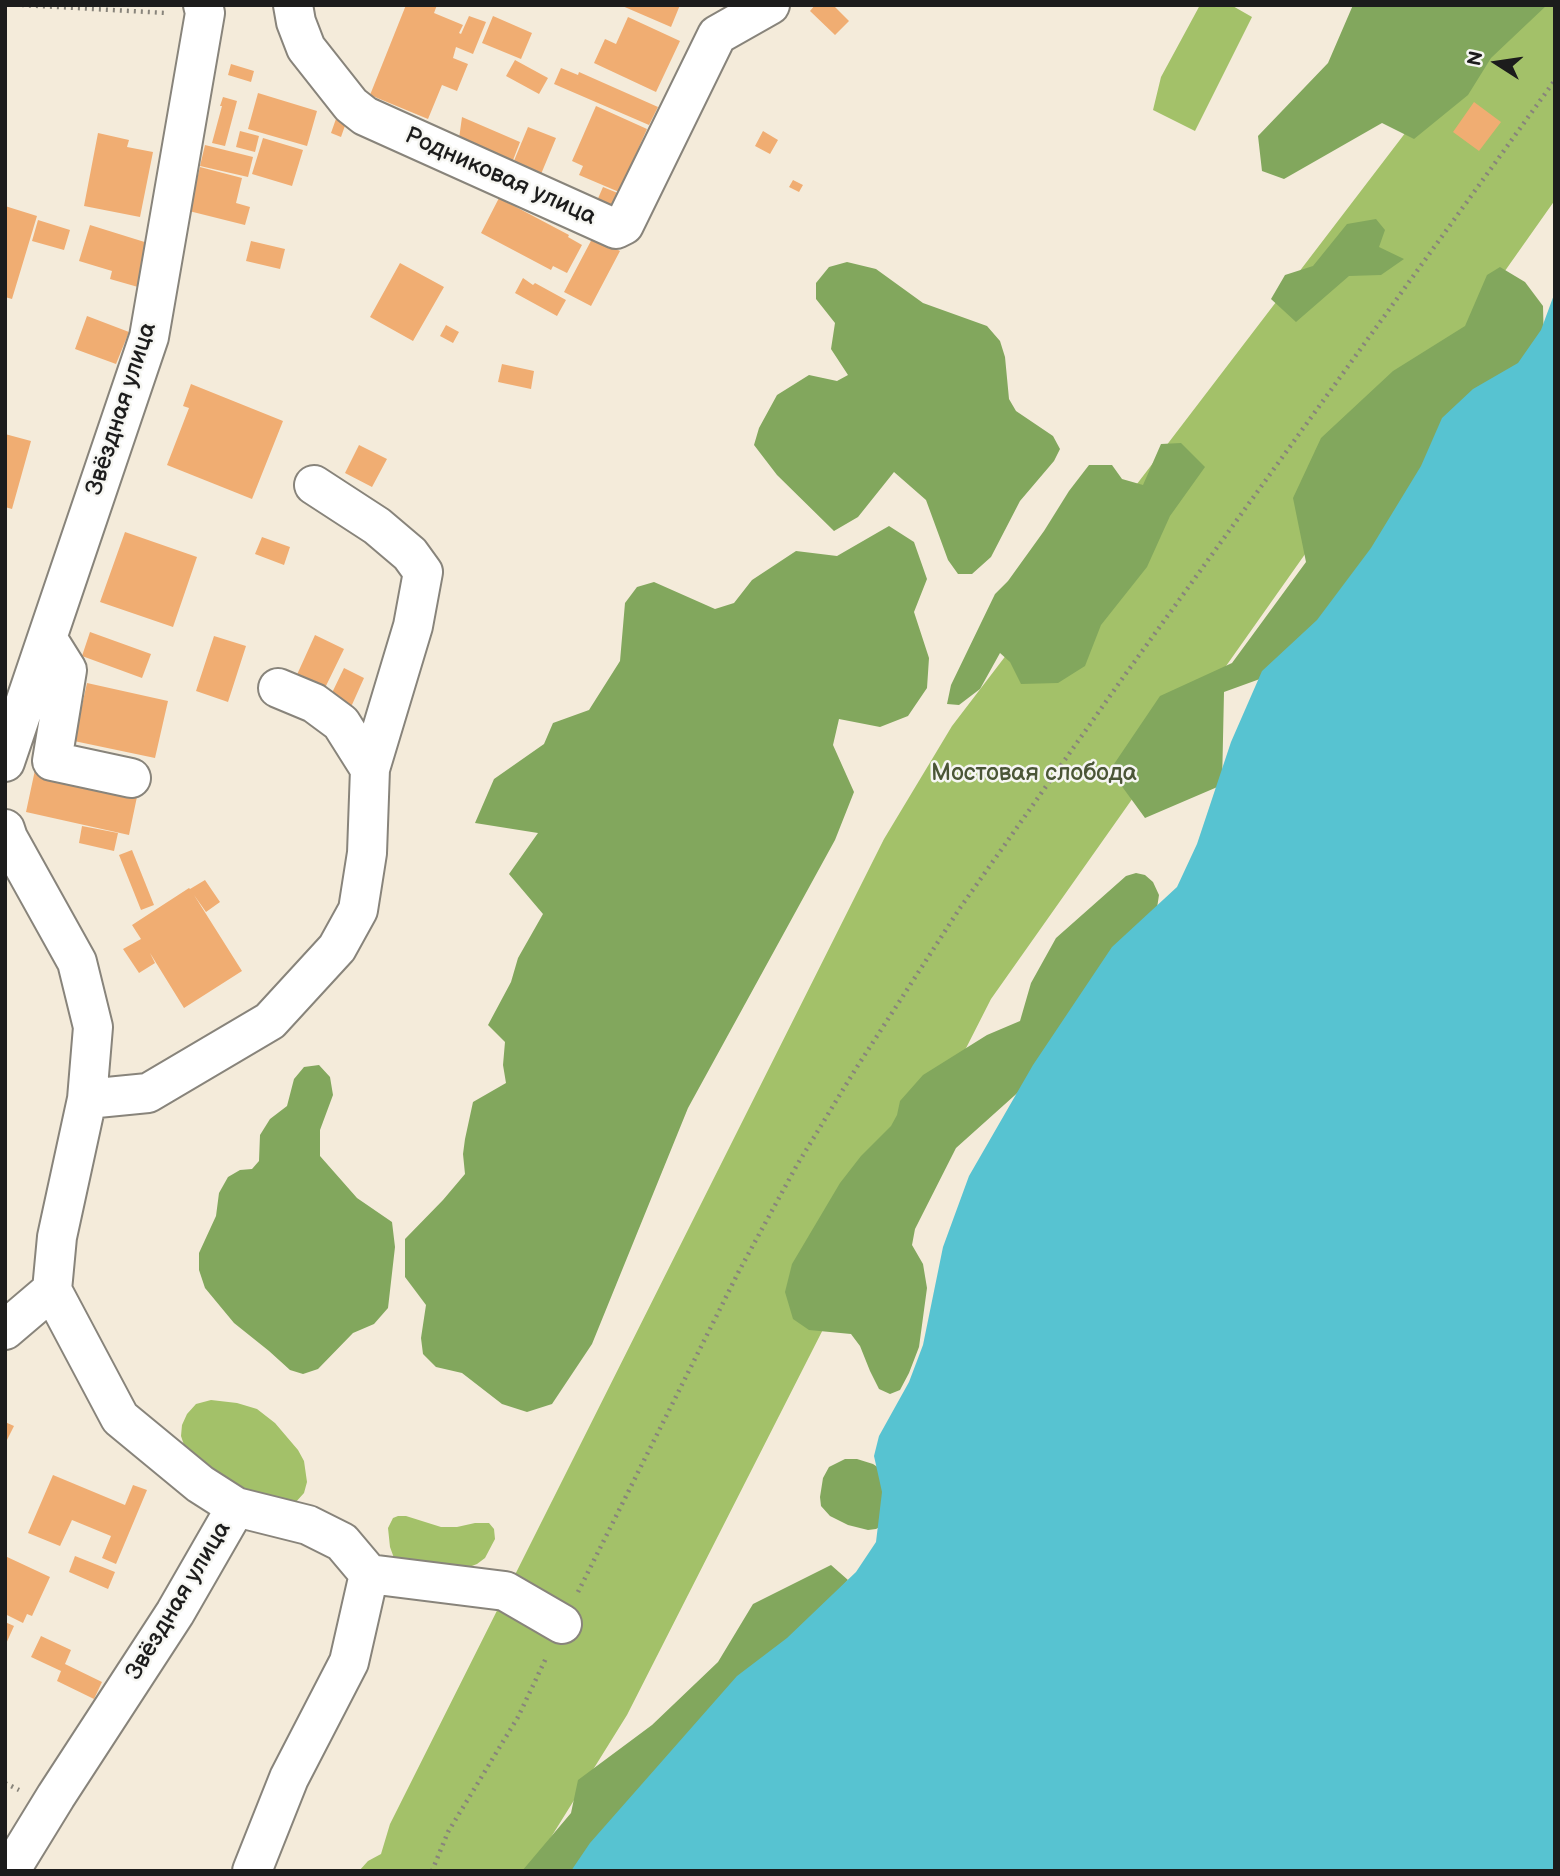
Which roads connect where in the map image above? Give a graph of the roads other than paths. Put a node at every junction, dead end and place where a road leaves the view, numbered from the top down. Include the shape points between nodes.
1 (293, 5) edge
2 (770, 5) edge
3 (204, 9) edge
4 (314, 485) dead end
5 (47, 638) junction
6 (278, 688) dead end
7 (5, 762) edge
8 (370, 768) junction
9 (131, 778) dead end
10 (5, 829) edge
11 (87, 1099) junction
12 (52, 1290) junction
13 (5, 1330) edge
14 (236, 1507) junction
15 (369, 1574) junction
16 (562, 1624) road end
17 (10, 1871) edge
18 (252, 1871) edge

1 - 2 street, Родниковая улица via 306,48 365,116 616,229 624,225 717,35
3 - 5 street, Звёздная улица via 149,337
4 - 8 street via 377,526 410,554 423,572 413,626
5 - 7 street, Звёздная улица
5 - 9 street via 68,670 52,761
6 - 8 street via 314,703 341,723
8 - 11 street via 367,853 358,910 337,948 270,1021 148,1093
10 - 11 street via 77,962 93,1027
11 - 12 street via 57,1237
12 - 13 street
12 - 14 street, Звёздная улица via 120,1418 200,1484
14 - 15 street via 308,1525 342,1542
14 - 17 street, Звёздная улица via 175,1613
15 - 16 street via 505,1591
15 - 18 street via 349,1662 289,1778

